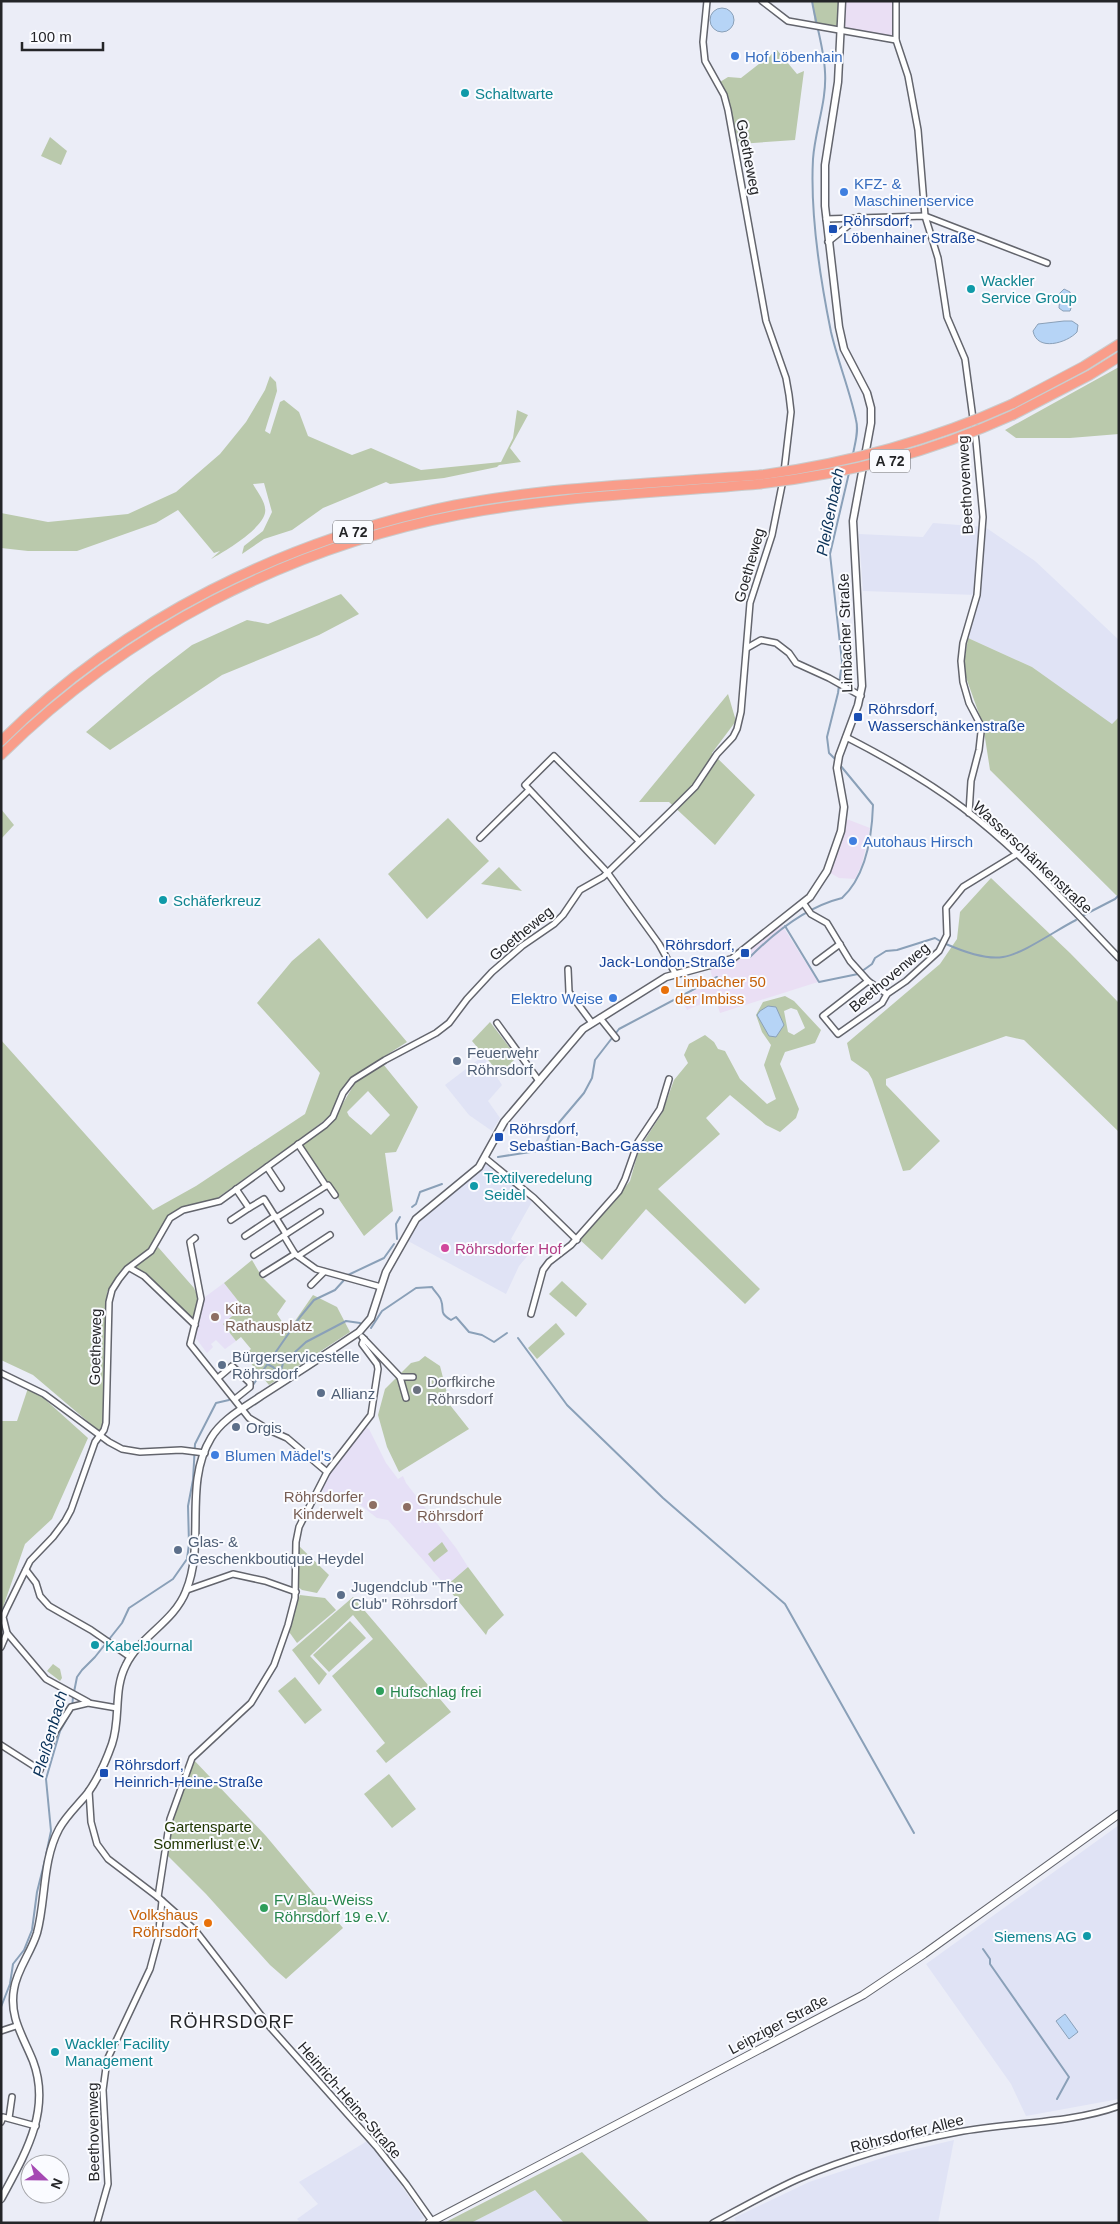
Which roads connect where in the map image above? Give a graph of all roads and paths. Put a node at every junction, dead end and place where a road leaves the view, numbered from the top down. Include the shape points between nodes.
1 (707, 1) edge
2 (762, 1) edge
3 (842, 1) edge
4 (896, 1) edge
5 (840, 28) junction
6 (896, 40) junction
7 (925, 216) junction
8 (859, 217) junction
9 (826, 219) junction
10 (828, 242) junction
11 (1047, 263) dead end
12 (1119, 344) edge
13 (1119, 357) edge
14 (760, 480) junction
15 (747, 648) junction
16 (861, 696) junction
17 (846, 738) junction
18 (1, 741) edge
19 (1, 755) edge
20 (529, 790) junction
21 (970, 812) junction
22 (480, 838) dead end
23 (639, 841) junction
24 (1017, 854) junction
25 (607, 872) junction
26 (807, 909) junction
27 (840, 944) junction
28 (1119, 958) edge
29 (816, 962) dead end
30 (568, 969) dead end
31 (675, 973) junction
32 (868, 981) junction
33 (887, 994) junction
34 (600, 1018) junction
35 (497, 1023) dead end
36 (592, 1023) junction
37 (616, 1038) dead end
38 (669, 1079) dead end
39 (539, 1081) junction
40 (298, 1144) junction
41 (485, 1158) junction
42 (267, 1167) junction
43 (326, 1186) junction
44 (281, 1188) dead end
45 (236, 1189) junction
46 (335, 1196) dead end
47 (249, 1208) junction
48 (320, 1212) dead end
49 (275, 1217) junction
50 (232, 1220) dead end
51 (285, 1235) junction
52 (330, 1235) dead end
53 (245, 1236) dead end
54 (195, 1238) dead end
55 (577, 1240) junction
56 (254, 1255) dead end
57 (296, 1255) junction
58 (130, 1268) junction
59 (324, 1272) junction
60 (263, 1274) dead end
61 (311, 1284) dead end
62 (381, 1287) junction
63 (531, 1314) dead end
64 (195, 1325) junction
65 (359, 1332) junction
66 (364, 1339) junction
67 (1, 1373) edge
68 (400, 1377) junction
69 (413, 1377) dead end
70 (218, 1378) junction
71 (406, 1398) dead end
72 (235, 1399) junction
73 (243, 1409) junction
74 (99, 1435) junction
75 (202, 1452) junction
76 (327, 1472) junction
77 (26, 1570) junction
78 (187, 1590) junction
79 (296, 1592) junction
80 (7, 1633) junction
81 (1, 1647) edge
82 (130, 1657) junction
83 (88, 1703) junction
84 (117, 1708) junction
85 (1, 1745) edge
86 (89, 1791) junction
87 (1119, 1814) edge
88 (160, 1899) junction
89 (16, 2026) junction
90 (1, 2031) edge
91 (12, 2097) dead end
92 (1119, 2106) edge
93 (9, 2118) junction
94 (1, 2122) edge
95 (36, 2126) junction
96 (1, 2199) edge
97 (430, 2222) edge
98 (97, 2223) edge
99 (713, 2223) edge

1 - 15 street, Goetheweg via 703,42 705,61 724,95 728,110 766,322 786,378 792,412 776,517 750,603
2 - 5 street via 788,21
3 - 5 street, Limbacher Straße
4 - 6 street, Beethovenweg
5 - 6 street
5 - 9 street, Limbacher Straße via 838,82 825,165
6 - 7 street, Beethovenweg via 908,76 918,130
7 - 8 street
7 - 11 street
7 - 21 street, Beethovenweg via 938,258 947,317 968,369 983,517 977,595 961,661 963,682 981,732 971,781
8 - 9 street
8 - 10 street
9 - 10 street, Limbacher Straße
10 - 16 street, Limbacher Straße via 844,349 862,379 871,408 870,431 853,521
12 - 14 highway, A 72, bridge via 1084,366 970,423 909,444
13 - 14 highway, A 72, bridge via 1013,415 908,456 834,474
14 - 18 highway, A 72 via 554,492 488,500 401,517 330,539 252,570 142,630 68,683
14 - 19 highway, A 72 via 490,509 401,528 333,548 258,578 163,628 100,670
15 - 16 street via 762,640 776,643 796,663
15 - 23 street, Goetheweg via 737,729 695,787
16 - 17 street, Limbacher Straße
17 - 21 street, Wasserschänkenstraße via 912,772
17 - 26 street, Limbacher Straße via 837,768 844,807 841,831
20 - 22 street
20 - 23 street via 525,786 554,756
20 - 25 street
21 - 24 street, Wasserschänkenstraße
23 - 25 street, Goetheweg
24 - 28 street, Wasserschänkenstraße
24 - 33 street, Beethovenweg via 963,887 946,908 947,935 939,951
25 - 31 street via 660,944
25 - 40 street, Goetheweg via 580,890 554,924 492,972 449,1023 353,1080 333,1116
26 - 27 street via 827,923
26 - 31 street, Limbacher Straße via 732,959
27 - 29 street
27 - 32 street
30 - 36 street via 569,992
31 - 34 street, Limbacher Straße
32 - 33 street
32 - 33 street, Beethovenweg via 823,1016 838,1034 882,1003
34 - 36 street, Limbacher Straße
34 - 37 street
35 - 39 street
36 - 39 street, Limbacher Straße via 578,1034
38 - 55 street via 660,1109 638,1142 625,1179
39 - 41 street, Limbacher Straße via 504,1122
40 - 42 street, Goetheweg
40 - 43 street
41 - 55 street via 534,1198
41 - 62 street, Limbacher Straße via 471,1174 416,1219 395,1254
42 - 44 street
42 - 45 street, Goetheweg
43 - 46 street
43 - 49 street
45 - 47 street
45 - 58 street, Goetheweg via 220,1201 176,1213 152,1251
47 - 49 street via 264,1199
47 - 50 street
48 - 51 street
49 - 51 street
49 - 53 street
51 - 56 street
51 - 57 street
52 - 57 street
54 - 64 street via 190,1242 200,1299
55 - 63 street via 543,1270
57 - 59 street
57 - 60 street
58 - 64 street via 144,1276
58 - 74 street, Goetheweg via 109,1296 106,1423
59 - 61 street
59 - 62 street
62 - 65 street, Limbacher Straße via 374,1312
64 - 70 street via 190,1344
65 - 66 street
65 - 73 street, Limbacher Straße
66 - 68 street
66 - 76 street, Beethovenweg via 362,1344 378,1369 373,1408 367,1421
67 - 74 street via 44,1394
68 - 69 street
68 - 71 street
70 - 72 street
70 - 72 street via 232,1366 250,1383 250,1387
72 - 73 street
73 - 75 street, Limbacher Straße via 217,1428
73 - 76 street via 249,1418 287,1438
74 - 75 street via 130,1451
74 - 77 street, Goetheweg via 65,1521
75 - 78 street, Limbacher Straße via 193,1566
76 - 79 street, Beethovenweg via 299,1527
77 - 80 street, Goetheweg via 3,1618
77 - 82 street via 49,1606
78 - 79 street via 233,1574
78 - 82 street, Limbacher Straße via 172,1614
79 - 88 street, Beethovenweg via 274,1665 258,1692 242,1712 192,1758 170,1819
80 - 81 street, Goetheweg
80 - 83 street via 46,1678
82 - 84 street, Limbacher Straße via 120,1680
83 - 84 street
83 - 85 street via 73,1706 55,1732 40,1770
84 - 86 street, Limbacher Straße via 113,1742
86 - 88 street, Heinrich-Heine-Straße via 91,1822 97,1844 108,1859
86 - 89 street, Limbacher Straße via 64,1821 55,1838 38,1930 14,1989
87 - 97 main road, Leipziger Straße via 863,1995
88 - 97 street, Heinrich-Heine-Straße via 195,1930 270,2027 376,2146
88 - 98 street, Beethovenweg via 158,1939 150,1969 107,2060 103,2090 108,2184
89 - 90 street
89 - 95 street via 32,2058 38,2080
91 - 93 street
92 - 99 street, Röhrsdorfer Allee via 900,2144 798,2179
93 - 94 street via 3,2116
93 - 95 street
95 - 96 street via 26,2154

